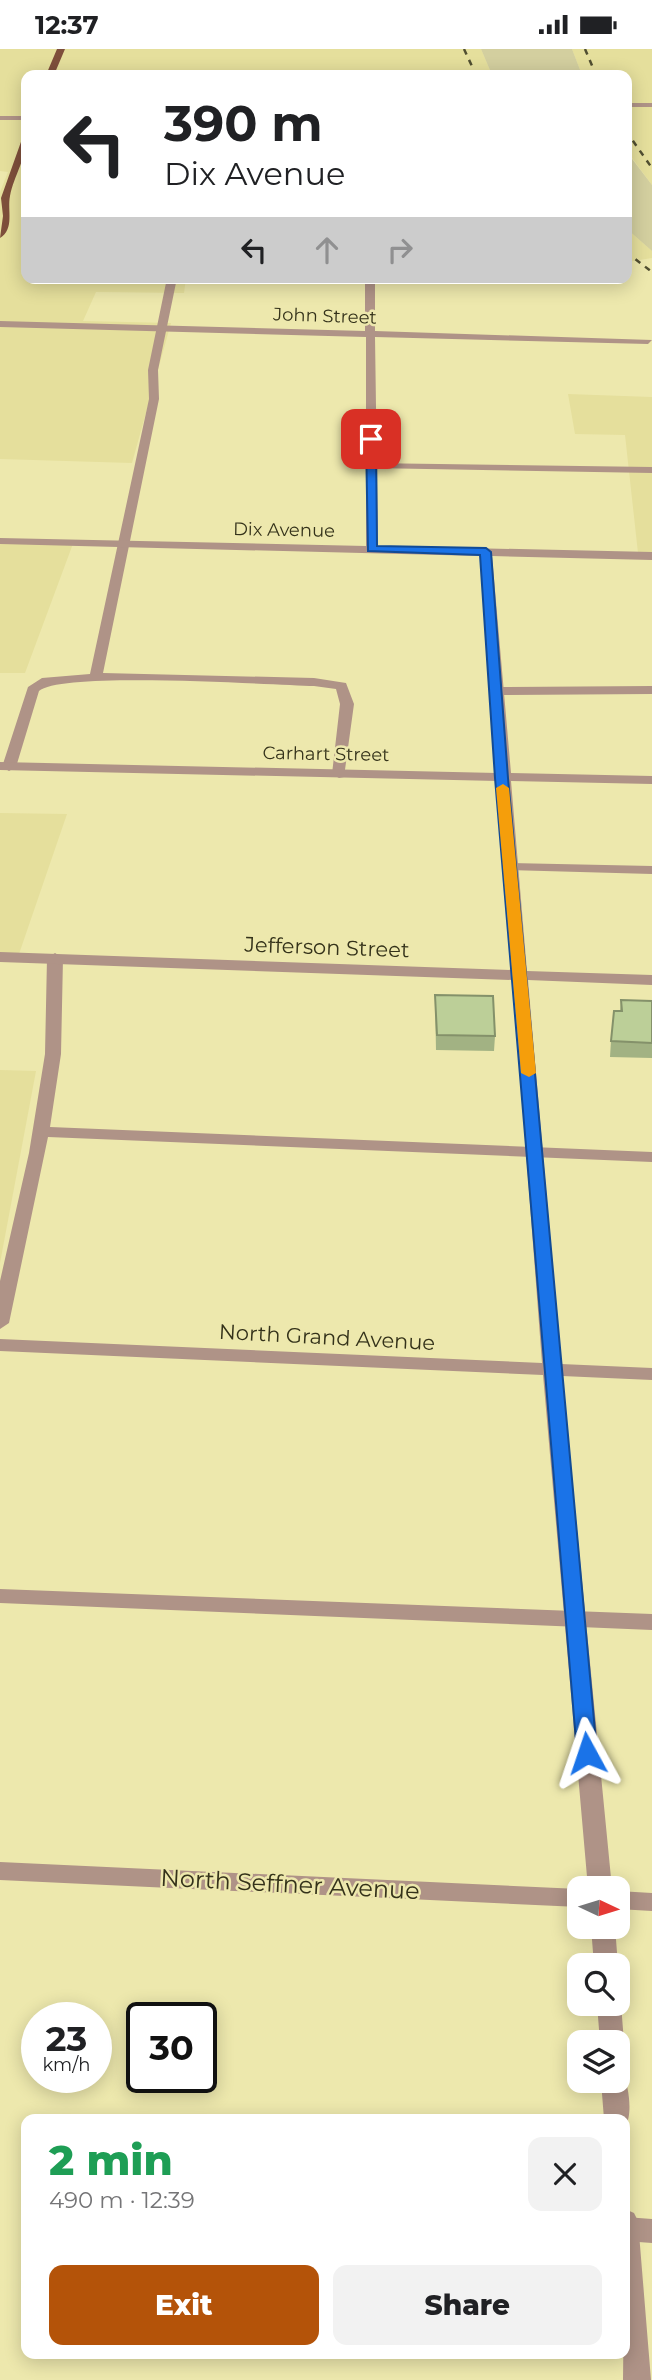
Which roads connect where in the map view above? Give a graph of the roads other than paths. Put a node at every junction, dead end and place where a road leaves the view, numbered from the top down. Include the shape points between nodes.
1 (61, 49) edge
2 (52, 70) edge
3 (632, 105) edge
4 (652, 105) edge
5 (0, 118) edge
6 (21, 118) edge
7 (21, 152) edge
8 (3, 199) edge
9 (0, 235) edge
10 (171, 284) edge
11 (370, 284) edge
12 (0, 324) edge
13 (163, 328) junction
14 (369, 333) junction
15 (648, 341) dead end
16 (371, 465) junction
17 (652, 470) edge
18 (0, 541) edge
19 (122, 544) junction
20 (372, 549) junction
21 (486, 552) junction
22 (652, 556) edge
23 (96, 677) junction
24 (652, 690) edge
25 (495, 691) junction
26 (4, 766) edge
27 (339, 774) junction
28 (502, 778) junction
29 (652, 780) edge
30 (510, 867) junction
31 (652, 870) edge
32 (0, 957) edge
33 (55, 958) junction
34 (521, 975) junction
35 (652, 980) edge
36 (40, 1132) junction
37 (535, 1153) junction
38 (652, 1157) edge
39 (0, 1323) edge
40 (0, 1345) edge
41 (552, 1370) junction
42 (652, 1374) edge
43 (0, 1596) edge
44 (575, 1618) junction
45 (652, 1622) edge
46 (0, 1871) edge
47 (599, 1876) edge
48 (567, 1897) edge
49 (630, 1901) edge
50 (652, 1902) edge
51 (615, 2093) edge
52 (617, 2114) edge
53 (630, 2229) edge
54 (652, 2231) edge
55 (630, 2292) edge
56 (637, 2380) edge

1 - 2 main road
3 - 4 street
5 - 6 street
7 - 8 main road
8 - 9 main road via 7,216
10 - 13 street
11 - 14 street
12 - 13 street, John Street
13 - 14 street, John Street
13 - 19 street via 153,370 154,399
14 - 15 street, John Street
14 - 16 street
16 - 17 street
16 - 20 street
18 - 19 street, Dix Avenue
19 - 20 street, Dix Avenue
19 - 23 street
20 - 21 street, Dix Avenue
21 - 22 street, Dix Avenue
21 - 25 street
23 - 26 street via 41,682 33,690
23 - 27 street via 341,686 347,704
24 - 25 street
25 - 28 street
26 - 27 street, Carhart Street
27 - 28 street, Carhart Street
28 - 29 street, Carhart Street
28 - 30 street
30 - 31 street
30 - 34 street
32 - 33 street, Jefferson Street
33 - 34 street, Jefferson Street
33 - 36 street via 53,1054
34 - 35 street, Jefferson Street
34 - 37 street
36 - 37 street
36 - 39 street
37 - 38 street
37 - 41 street
40 - 41 street, North Grand Avenue
41 - 42 street, North Grand Avenue
41 - 44 street
43 - 44 street
44 - 45 street
44 - 47 street
46 - 48 street, North Seffner Avenue
49 - 50 street
51 - 52 street
53 - 54 street
55 - 56 street

